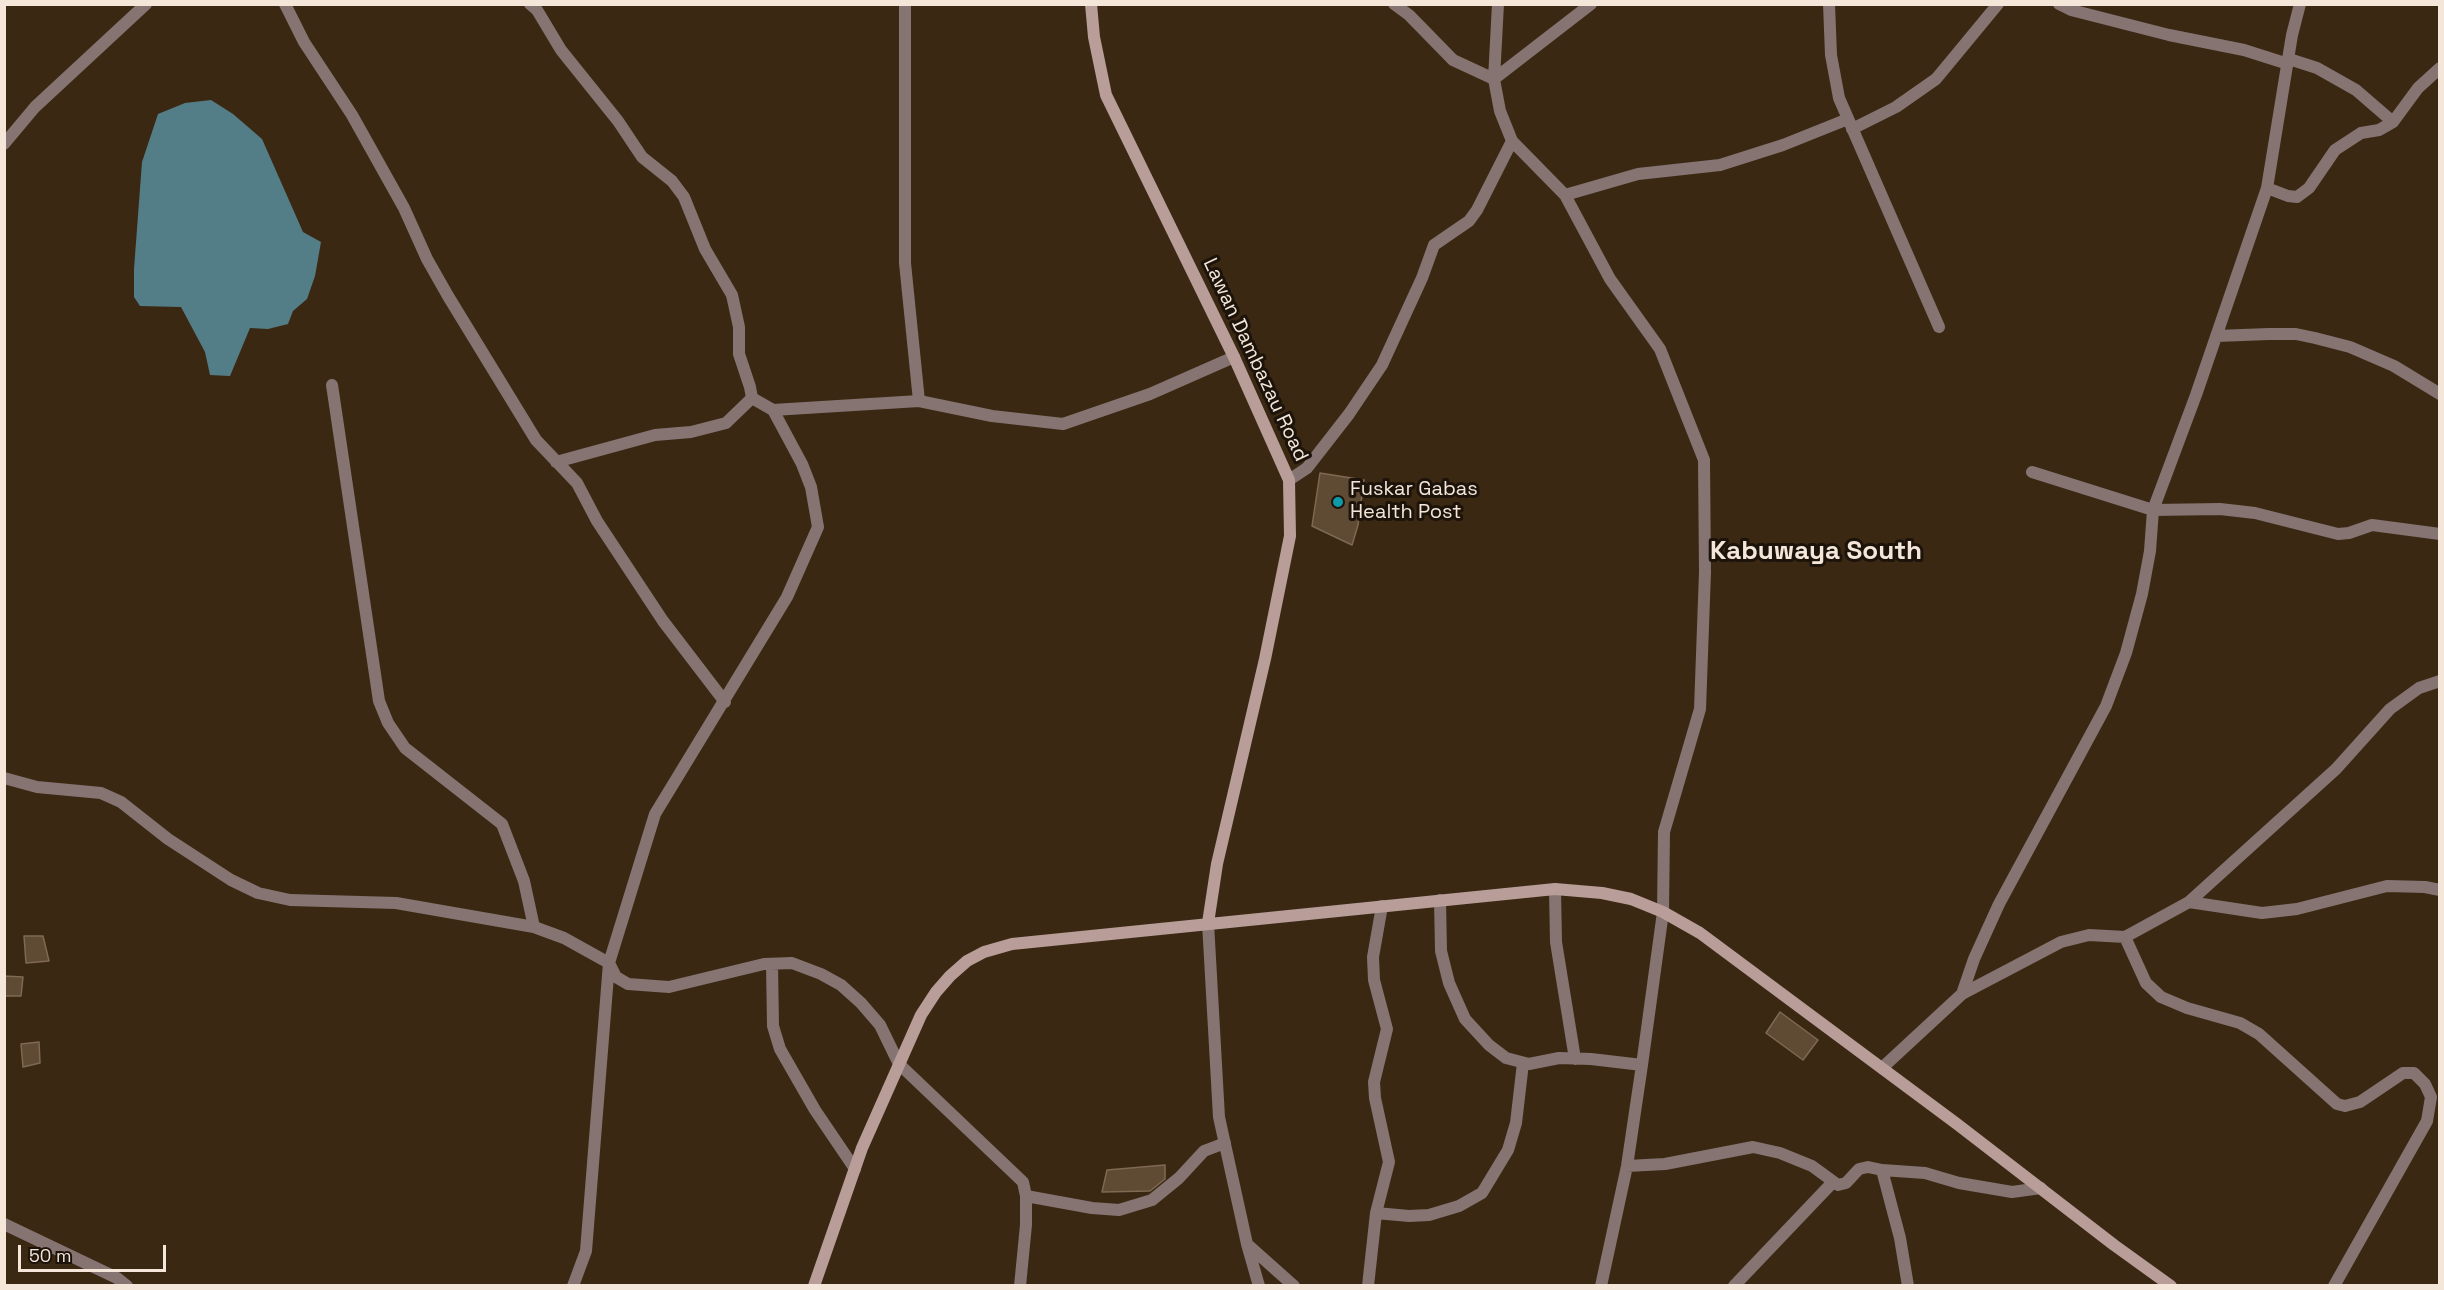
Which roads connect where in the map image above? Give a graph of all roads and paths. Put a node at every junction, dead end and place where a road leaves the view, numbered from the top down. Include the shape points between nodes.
1 (146, 4) edge
2 (285, 4) edge
3 (530, 4) edge
4 (905, 4) edge
5 (1091, 4) edge
6 (1394, 4) edge
7 (1498, 4) edge
8 (1591, 4) edge
9 (1829, 4) edge
10 (1998, 4) edge
11 (2059, 4) edge
12 (2300, 4) edge
13 (2288, 61) junction
14 (2439, 68) edge
15 (1494, 79) junction
16 (2393, 122) junction
17 (1850, 124) junction
18 (1512, 141) junction
19 (4, 144) edge
20 (2267, 188) junction
21 (1565, 195) junction
22 (1939, 327) dead end
23 (2216, 336) junction
24 (1234, 357) junction
25 (332, 385) dead end
26 (2439, 393) edge
27 (752, 398) junction
28 (919, 401) junction
29 (773, 410) junction
30 (556, 462) junction
31 (2032, 472) dead end
32 (1290, 480) junction
33 (2153, 510) junction
34 (2439, 534) edge
35 (2439, 681) edge
36 (725, 702) junction
37 (4, 778) edge
38 (1555, 889) junction
39 (2439, 890) edge
40 (1440, 900) junction
41 (2189, 902) junction
42 (1382, 906) junction
43 (1663, 912) junction
44 (1208, 923) junction
45 (534, 927) junction
46 (2125, 937) junction
47 (609, 963) junction
48 (772, 964) junction
49 (1962, 994) junction
50 (1575, 1059) junction
51 (1523, 1063) junction
52 (899, 1064) junction
53 (1642, 1065) junction
54 (1882, 1068) junction
55 (1225, 1143) junction
56 (1627, 1166) junction
57 (855, 1169) junction
58 (1882, 1170) junction
59 (1833, 1182) junction
60 (2041, 1188) junction
61 (1026, 1196) junction
62 (1376, 1213) junction
63 (4, 1224) edge
64 (1247, 1244) junction
65 (127, 1286) edge
66 (573, 1286) edge
67 (814, 1286) edge
68 (1020, 1286) edge
69 (1259, 1286) edge
70 (1294, 1286) edge
71 (1368, 1286) edge
72 (1601, 1286) edge
73 (1734, 1286) edge
74 (1908, 1286) edge
75 (2171, 1286) edge
76 (2334, 1286) edge

1 - 19 street via 35,107
2 - 30 street via 404,208 448,296 536,440
3 - 27 street via 642,158 684,197 705,249 732,295 739,327 739,354
4 - 28 street via 905,263
5 - 24 main road, Lawan Dambazau Road via 1106,95
6 - 15 street via 1454,60
7 - 15 street
8 - 15 street
9 - 17 street via 1831,55 1839,98
10 - 17 street via 1936,79 1896,107
11 - 13 street via 2169,35
12 - 13 street
13 - 16 street via 2317,68 2356,90
13 - 20 street
14 - 16 street via 2418,88
15 - 18 street via 1500,111
16 - 20 street via 2379,130 2361,133 2335,150 2309,188 2297,197
17 - 21 street via 1720,165 1638,174
17 - 22 street
18 - 21 street
18 - 32 street via 1478,210 1434,245 1382,365 1307,468
20 - 23 street
21 - 43 street via 1610,279 1660,349 1704,460 1700,709 1664,832
23 - 26 street via 2296,334 2315,338 2394,366
23 - 33 street
24 - 28 street via 1150,394 1063,424 992,416
24 - 32 main road, Lawan Dambazau Road
25 - 45 street via 379,701 405,748 502,824 524,880
27 - 29 street
27 - 30 street via 726,423 692,432 655,435
28 - 29 street
29 - 36 street via 811,487 818,526 787,597
30 - 36 street via 576,483 663,621
31 - 33 street
32 - 44 main road, Lawan Dambazau Road via 1290,536 1217,864
33 - 34 street via 2254,513 2338,534 2372,525
33 - 49 street via 2142,594 2106,706 1998,904
35 - 41 street via 2419,688 2390,709 2336,769
36 - 47 street via 655,814
37 - 45 street via 37,787 88,791 121,802 177,845 258,893 290,900 396,903
38 - 40 main road
38 - 43 main road via 1631,899
38 - 50 street via 1556,942
39 - 41 street via 2387,886 2297,909 2262,913
40 - 42 main road
40 - 51 street via 1441,951 1465,1019 1506,1058
41 - 46 street
42 - 44 main road
42 - 62 street via 1373,957 1374,980 1387,1029 1374,1082 1389,1162
43 - 53 street
43 - 54 main road via 1700,933
44 - 52 main road via 1012,944 984,952 967,961 936,992
44 - 55 street via 1219,1117
45 - 47 street via 564,938
46 - 49 street via 2089,935 2061,942
46 - 76 street via 2146,983 2161,997 2240,1023 2259,1034 2337,1104 2360,1102 2403,1072 2414,1073 2426,1084 2431,1097 2427,1121
47 - 48 street via 616,977 628,984 669,987
47 - 66 street via 586,1251
48 - 52 street via 792,963 841,985 880,1025
48 - 57 street via 773,1026 780,1049
49 - 54 street
50 - 51 street
50 - 53 street
51 - 62 street via 1516,1123 1508,1150 1482,1193 1429,1215
52 - 57 main road
52 - 61 street via 1023,1182
53 - 56 street
54 - 60 main road
55 - 61 street via 1204,1151 1152,1200 1119,1210
55 - 64 street
56 - 59 street via 1665,1164 1753,1147 1812,1166
56 - 72 street
57 - 67 main road
58 - 59 street via 1863,1167 1842,1185
58 - 60 street via 1926,1173 2012,1192
58 - 74 street
59 - 73 street
60 - 75 main road
61 - 68 street
62 - 71 street
63 - 65 street
64 - 69 street
64 - 70 street

